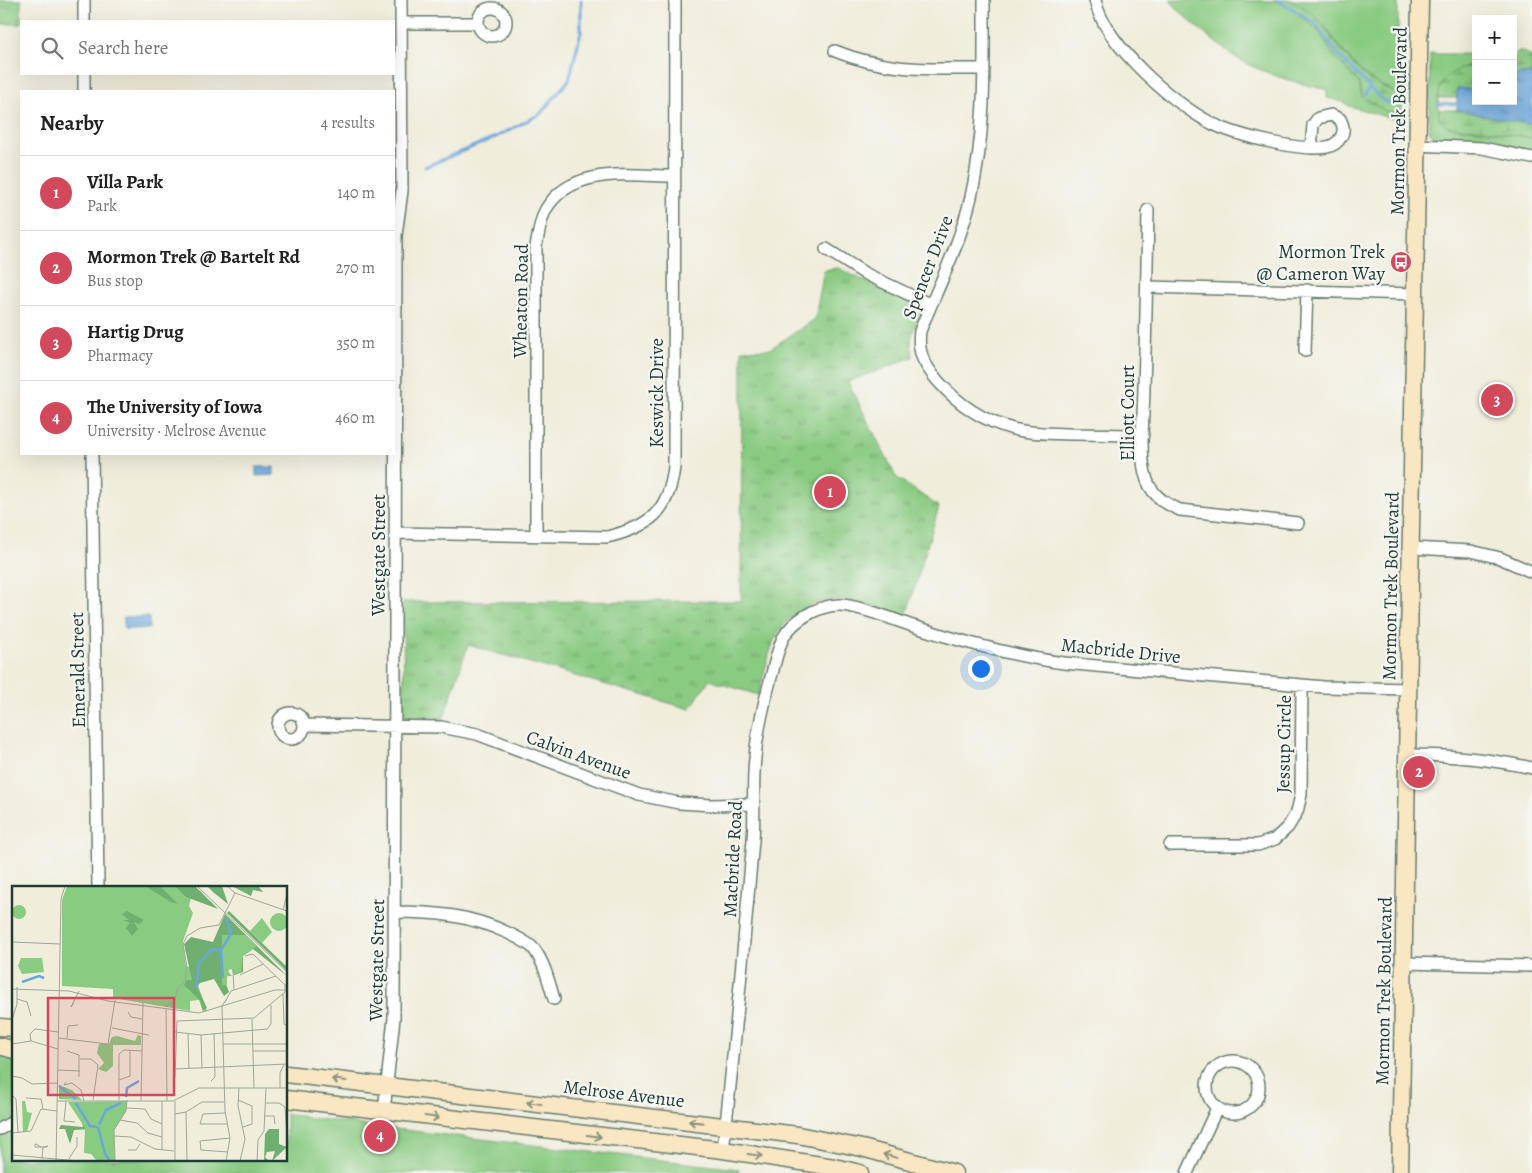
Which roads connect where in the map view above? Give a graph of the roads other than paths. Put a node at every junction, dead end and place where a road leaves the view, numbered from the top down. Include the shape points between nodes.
1 (84, 0) edge
2 (401, 0) edge
3 (675, 0) edge
4 (984, 0) edge
5 (1095, 0) edge
6 (1420, 0) edge
7 (84, 20) edge
8 (402, 23) junction
9 (478, 23) dead end
10 (835, 51) dead end
11 (984, 69) junction
12 (84, 75) edge
13 (84, 90) edge
14 (1417, 145) junction
15 (1311, 148) dead end
16 (1532, 158) edge
17 (674, 176) junction
18 (1148, 210) dead end
19 (826, 249) dead end
20 (1146, 287) junction
21 (1307, 290) junction
22 (1416, 294) junction
23 (931, 305) junction
24 (1305, 351) dead end
25 (1143, 435) junction
26 (92, 455) edge
27 (1298, 523) dead end
28 (395, 533) junction
29 (536, 535) junction
30 (1411, 548) junction
31 (1532, 572) edge
32 (838, 605) joint
33 (1302, 685) junction
34 (1408, 689) junction
35 (304, 725) dead end
36 (395, 726) junction
37 (1407, 755) junction
38 (1532, 768) edge
39 (754, 804) junction
40 (1170, 845) dead end
41 (98, 886) edge
42 (394, 912) junction
43 (1404, 963) junction
44 (1532, 966) edge
45 (554, 999) dead end
46 (288, 1074) edge
47 (387, 1086) junction
48 (288, 1099) edge
49 (1217, 1108) junction
50 (384, 1111) junction
51 (12, 1122) edge
52 (726, 1125) junction
53 (0, 1129) edge
54 (723, 1150) junction
55 (860, 1173) edge
56 (954, 1173) edge
57 (1187, 1173) edge
58 (1400, 1173) edge

1 - 7 street
2 - 8 street, Westgate Street
3 - 17 street, Keswick Drive
4 - 11 street, Spencer Drive
5 - 15 street via 1111,34 1159,86 1182,105 1244,136
6 - 14 main road, Mormon Trek Boulevard
8 - 9 street
8 - 28 street, Westgate Street via 402,191 396,235
10 - 11 street via 873,64 898,68
11 - 23 street, Spencer Drive via 980,139 971,197 956,247
12 - 13 street
14 - 16 street via 1482,148
14 - 22 main road, Mormon Trek Boulevard
17 - 29 street, Wheaton Road via 615,176 581,180 556,197 540,224 536,246
17 - 29 street, Keswick Drive via 674,467 669,493 649,520 624,533 607,537
18 - 20 street, Elliott Court
19 - 23 street via 864,273
20 - 21 street
20 - 25 street, Elliott Court
21 - 22 street
21 - 24 street
22 - 30 main road, Mormon Trek Boulevard
23 - 25 street, Spencer Drive via 919,337 922,358 944,388 976,413 993,422 1033,433
25 - 27 street, Elliott Court via 1144,473 1155,495 1167,505 1193,512
26 - 41 street, Emerald Street
28 - 29 street, Keswick Drive
28 - 36 street, Westgate Street
30 - 31 street via 1471,551 1500,558
30 - 34 main road, Mormon Trek Boulevard
32 - 33 street, Macbride Drive via 1021,657
32 - 39 street, Macbride Road via 803,618 784,638 760,718 754,759
33 - 34 street, Macbride Drive
33 - 40 street, Jessup Circle via 1301,795 1297,812 1288,827 1275,839 1258,845
34 - 37 main road, Mormon Trek Boulevard
35 - 36 street, Calvin Avenue
36 - 39 street, Calvin Avenue via 441,727 477,734 623,789 679,803
36 - 42 street, Westgate Street
37 - 38 street via 1469,758
37 - 43 main road, Mormon Trek Boulevard
39 - 52 street, Macbride Road via 746,927
42 - 45 street via 444,913 468,918 519,938 532,947 542,962
42 - 47 street, Westgate Street via 394,1018
43 - 44 street
43 - 58 main road, Mormon Trek Boulevard
47 -> 46 main road, Melrose Avenue
47 - 50 street, Westgate Street
52 -> 47 main road, Melrose Avenue
48 - 50 main road
49 - 49 street via 1236,1113 1252,1104 1257,1097 1258,1080 1247,1064 1227,1061 1209,1075 1208,1096
49 - 57 street
50 -> 54 main road
51 - 53 street
52 - 54 street, Macbride Road
56 -> 52 main road, Melrose Avenue via 862,1148
54 -> 55 main road

